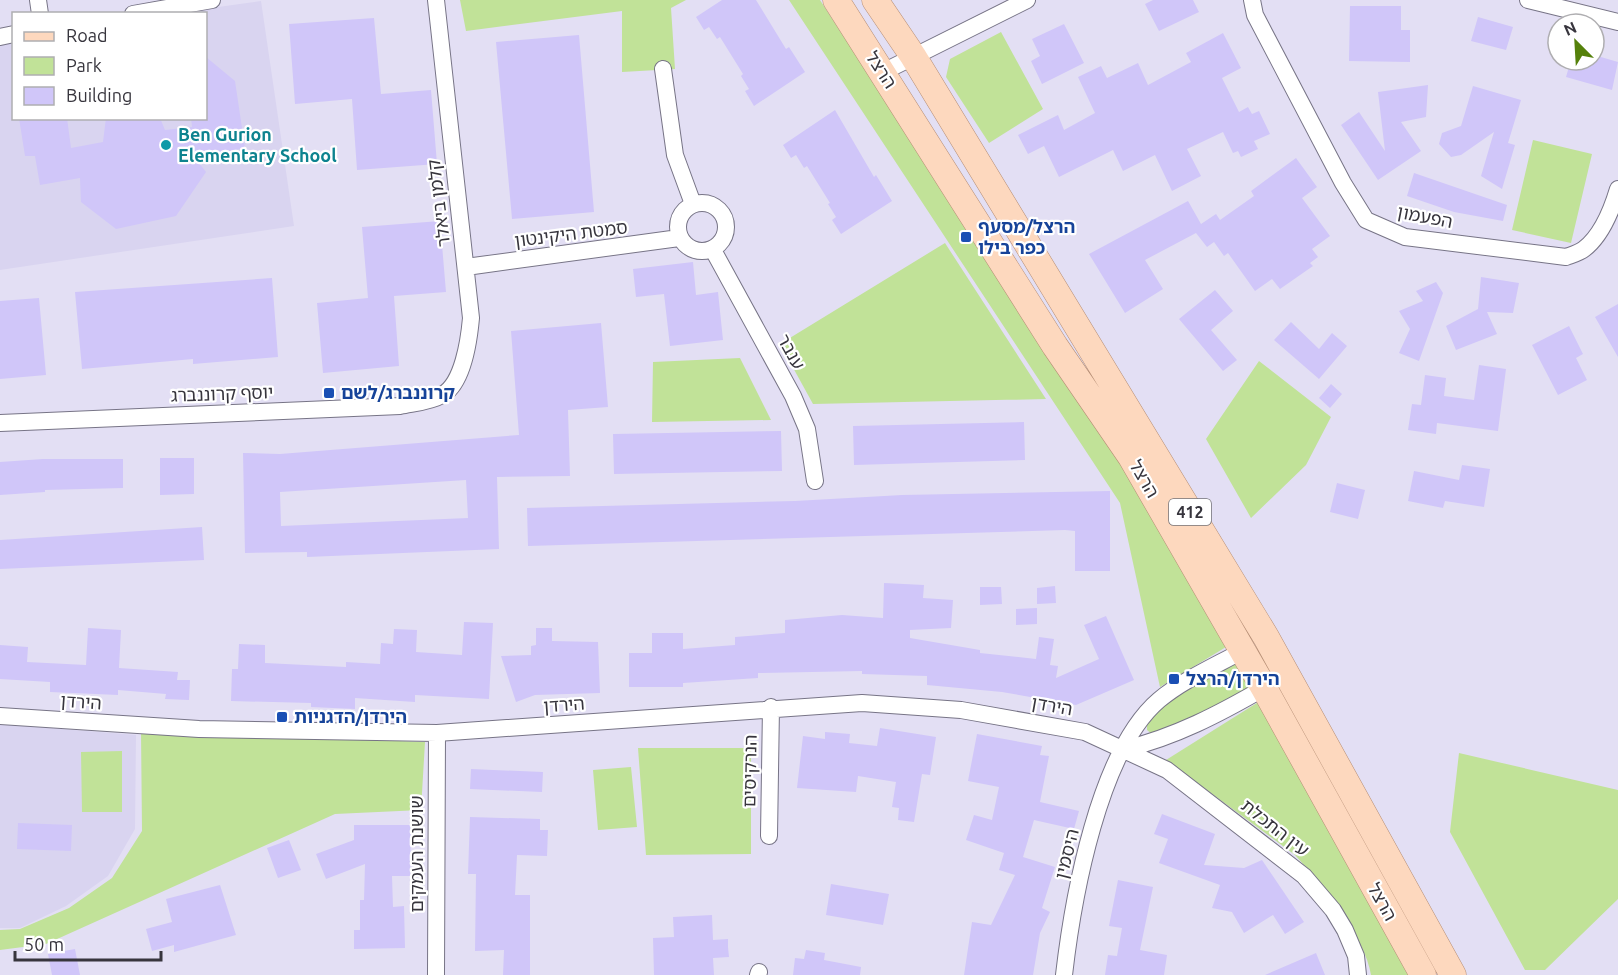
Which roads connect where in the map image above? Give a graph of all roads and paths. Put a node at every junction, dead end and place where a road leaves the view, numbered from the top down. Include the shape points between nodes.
1 (212, 0) edge
2 (436, 0) edge
3 (836, 0) edge
4 (875, 0) edge
5 (1027, 0) edge
6 (1252, 0) edge
7 (1528, 0) edge
8 (144, 12) edge
9 (1618, 21) edge
10 (913, 56) junction
11 (663, 69) dead end
12 (883, 72) junction
13 (1618, 189) edge
14 (693, 204) junction
15 (680, 238) junction
16 (713, 250) junction
17 (466, 267) junction
18 (444, 395) joint
19 (0, 423) edge
20 (815, 481) dead end
21 (1242, 651) junction
22 (1264, 688) junction
23 (771, 708) junction
24 (0, 716) edge
25 (437, 733) junction
26 (1125, 749) junction
27 (769, 836) dead end
28 (436, 975) edge
29 (1064, 975) edge
30 (1358, 975) edge
31 (1423, 975) edge
32 (1453, 975) edge

1 - 8 street
2 - 17 street, קלמן ביאלר
3 - 12 main road, הרצל / 412
4 - 10 main road, הרצל / 412
5 - 10 street
6 - 13 street, הפעמון via 1260,25 1366,220 1405,237 1566,257 1583,250 1594,237
7 - 9 street
10 - 12 street
10 - 32 main road, הרצל / 412 via 1262,630
11 - 14 street via 675,155
12 - 21 main road, הרצל / 412 via 1049,336 1131,457
14 - 15 street via 678,222
14 - 16 street via 717,207 726,221 725,235
15 - 16 street via 697,252
15 - 17 street, סמטת היקינטון
16 - 20 street, ענבר via 793,396 807,429
17 - 18 street, קלמן ביאלר via 471,318 468,350 458,376
18 - 19 street, יוסף קרוננברג via 400,406
21 - 22 main road, הרצל / 412
21 - 26 street, היסמין via 1160,699 1138,722
22 - 26 street via 1191,728
22 - 31 main road, הרצל / 412
23 - 25 street, הירדן
23 - 26 street, הירדן via 862,703 961,710 1085,732
23 - 27 street, הנרקיסים
24 - 25 street, הירדן via 199,729
25 - 28 street, שושנת העמקים
26 - 29 street, היסמין via 1101,794 1068,940
26 - 30 street, עין התכלת via 1167,770 1304,876 1333,910 1344,930 1356,956

